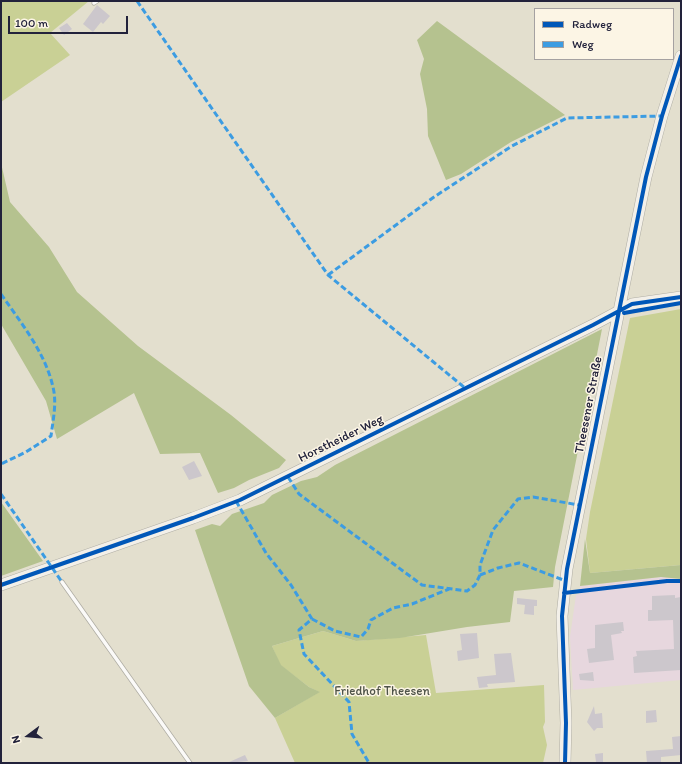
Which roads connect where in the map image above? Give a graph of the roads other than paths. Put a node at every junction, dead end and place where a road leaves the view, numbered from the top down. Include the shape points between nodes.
1 (681, 56) edge
2 (681, 296) edge
3 (618, 311) junction
4 (62, 582) dead end
5 (1, 584) edge
6 (190, 763) edge
7 (565, 763) edge

1 - 3 street, Theesener Straße via 646,177
2 - 3 street, Horstheider Weg via 632,304
3 - 5 street, Horstheider Weg via 240,500
3 - 7 street, Theesener Straße via 564,593 562,638
4 - 6 lane

